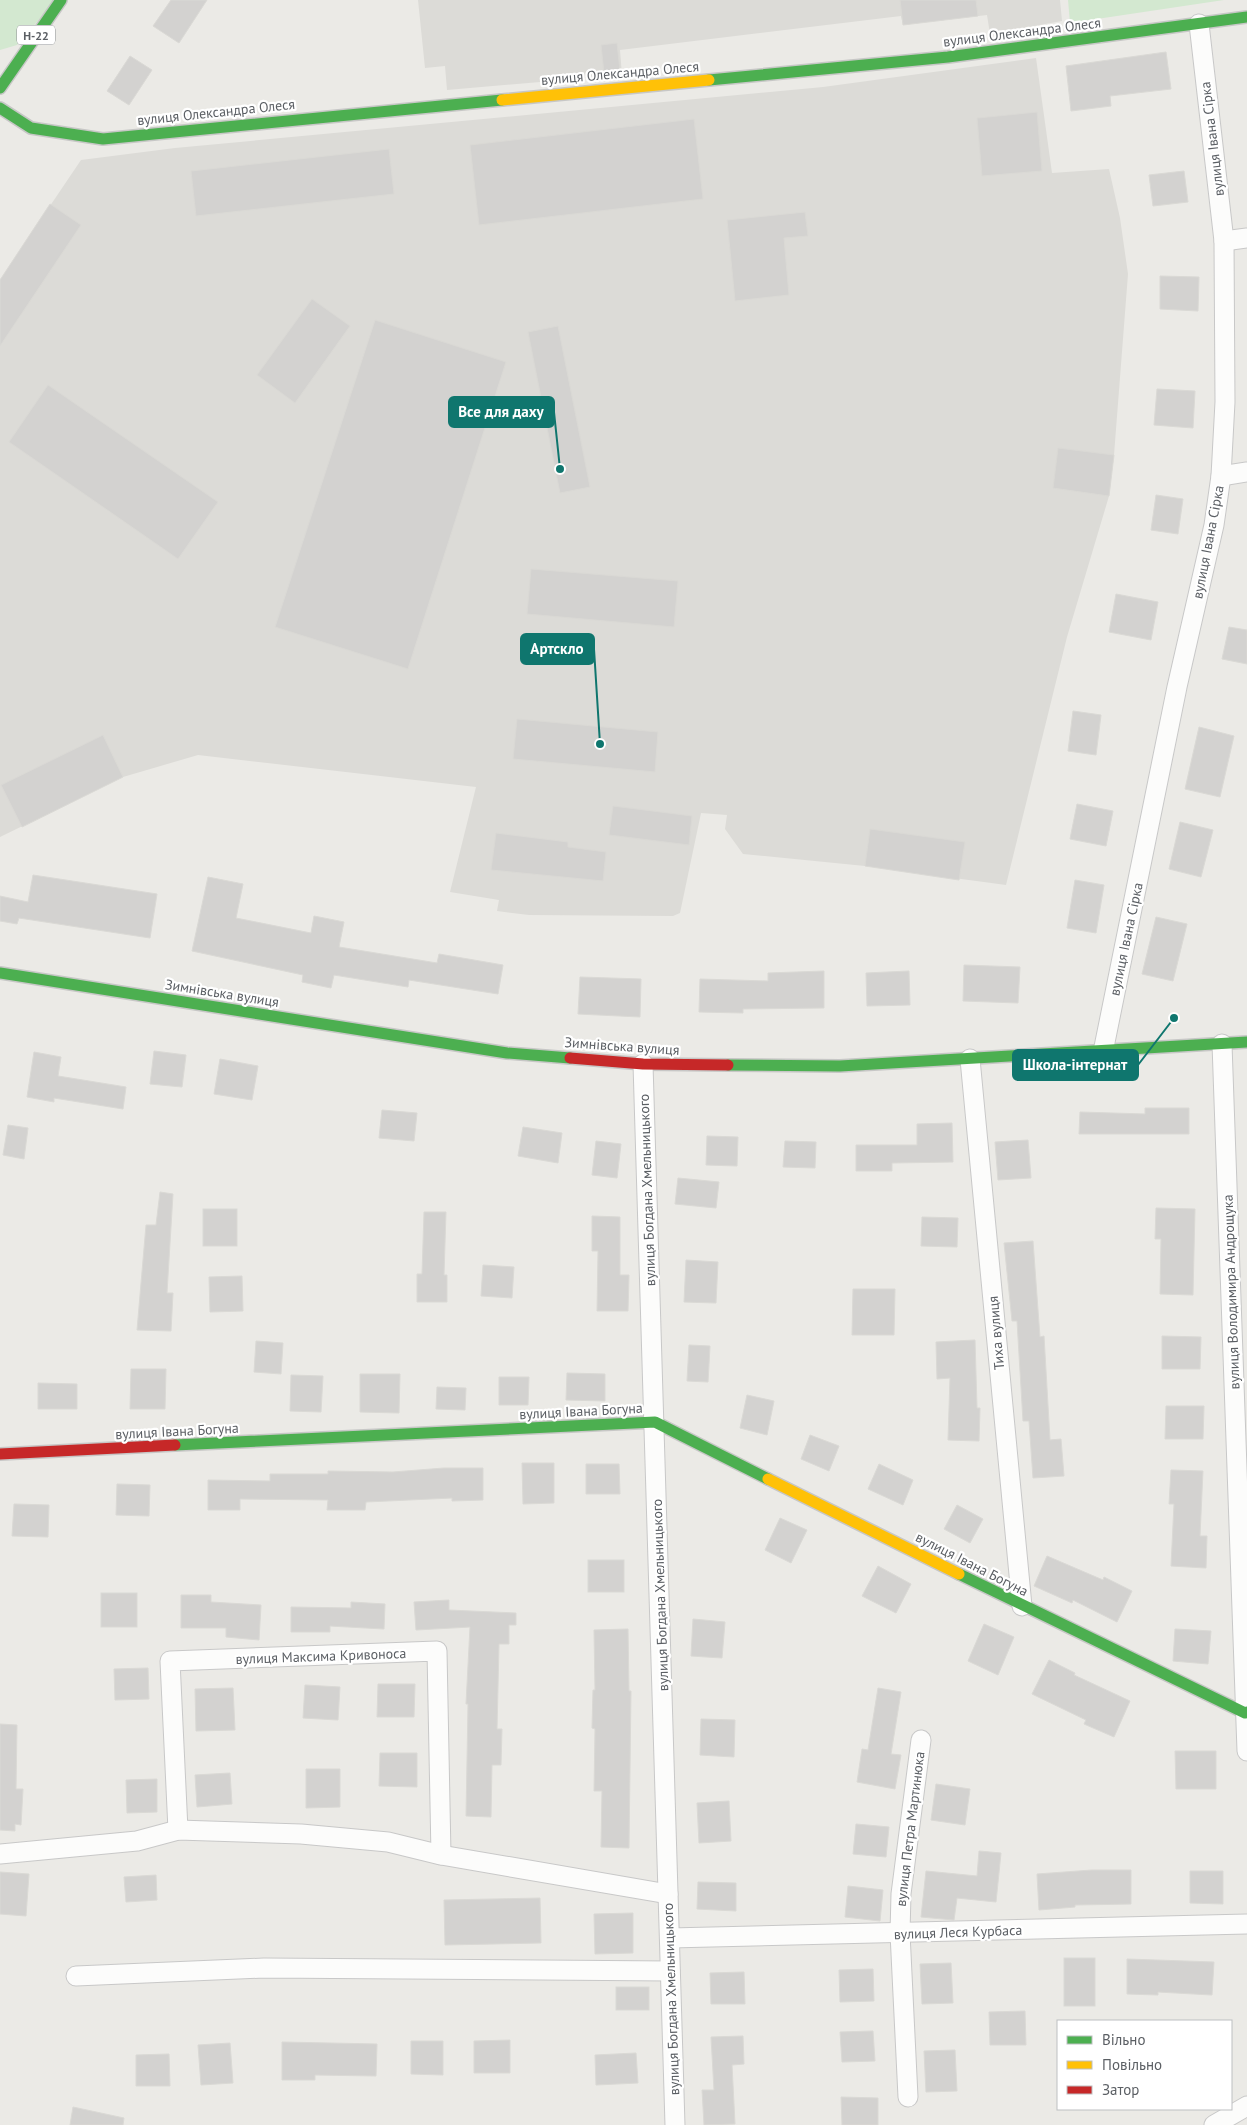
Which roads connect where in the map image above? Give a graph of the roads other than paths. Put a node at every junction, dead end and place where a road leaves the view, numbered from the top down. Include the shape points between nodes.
1 (61, 0) edge
2 (1247, 16) edge
3 (1199, 24) junction
4 (0, 88) edge
5 (0, 108) edge
6 (1247, 238) edge
7 (1224, 241) junction
8 (1247, 472) edge
9 (1222, 476) junction
10 (0, 973) edge
11 (1247, 1042) edge
12 (1222, 1044) junction
13 (1103, 1052) junction
14 (970, 1060) junction
15 (643, 1064) junction
16 (655, 1422) junction
17 (0, 1454) edge
18 (1242, 1470) edge
19 (1022, 1606) junction
20 (1246, 1712) edge
21 (920, 1740) dead end
22 (1247, 1750) edge
23 (178, 1830) junction
24 (0, 1854) edge
25 (441, 1855) junction
26 (668, 1894) junction
27 (1247, 1924) edge
28 (900, 1933) junction
29 (670, 1938) junction
30 (670, 1971) junction
31 (76, 1976) dead end
32 (908, 2097) dead end
33 (1247, 2106) edge
34 (675, 2125) edge
35 (1214, 2125) edge

1 - 4 street, Н-22
2 - 3 street, вулиця Олександра Олеся
3 - 5 street, вулиця Олександра Олеся via 948,57 103,139 31,128
3 - 7 street, вулиця Івана Сірка
6 - 7 street
7 - 9 street, вулиця Івана Сірка
8 - 9 street
9 - 13 street, вулиця Івана Сірка
10 - 15 street, Зимнівська вулиця via 507,1053
11 - 12 street, Зимнівська вулиця
12 - 13 street, Зимнівська вулиця
12 - 18 street, вулиця Володимира Андрощука
13 - 14 street, Зимнівська вулиця
14 - 15 street, Зимнівська вулиця via 840,1066
14 - 19 street, Тиха вулиця
15 - 16 street, вулиця Богдана Хмельницького
16 - 17 street, вулиця Івана Богуна
16 - 19 street, вулиця Івана Богуна
16 - 26 street, вулиця Богдана Хмельницького
18 - 20 street, вулиця Володимира Андрощука
19 - 20 street, вулиця Івана Богуна
20 - 22 street, вулиця Володимира Андрощука
21 - 28 street, вулиця Петра Мартинюка via 901,1894
23 - 24 street via 137,1841
23 - 25 street via 301,1834 388,1842
23 - 25 street, вулиця Максима Кривоноса via 170,1661 437,1651
25 - 26 street
26 - 29 street, вулиця Богдана Хмельницького
27 - 28 street, вулиця Леся Курбаса
28 - 29 street, вулиця Леся Курбаса
28 - 32 street, вулиця Петра Мартинюка
29 - 30 street, вулиця Богдана Хмельницького
30 - 31 street via 264,1968
30 - 34 street, вулиця Богдана Хмельницького
33 - 35 street

